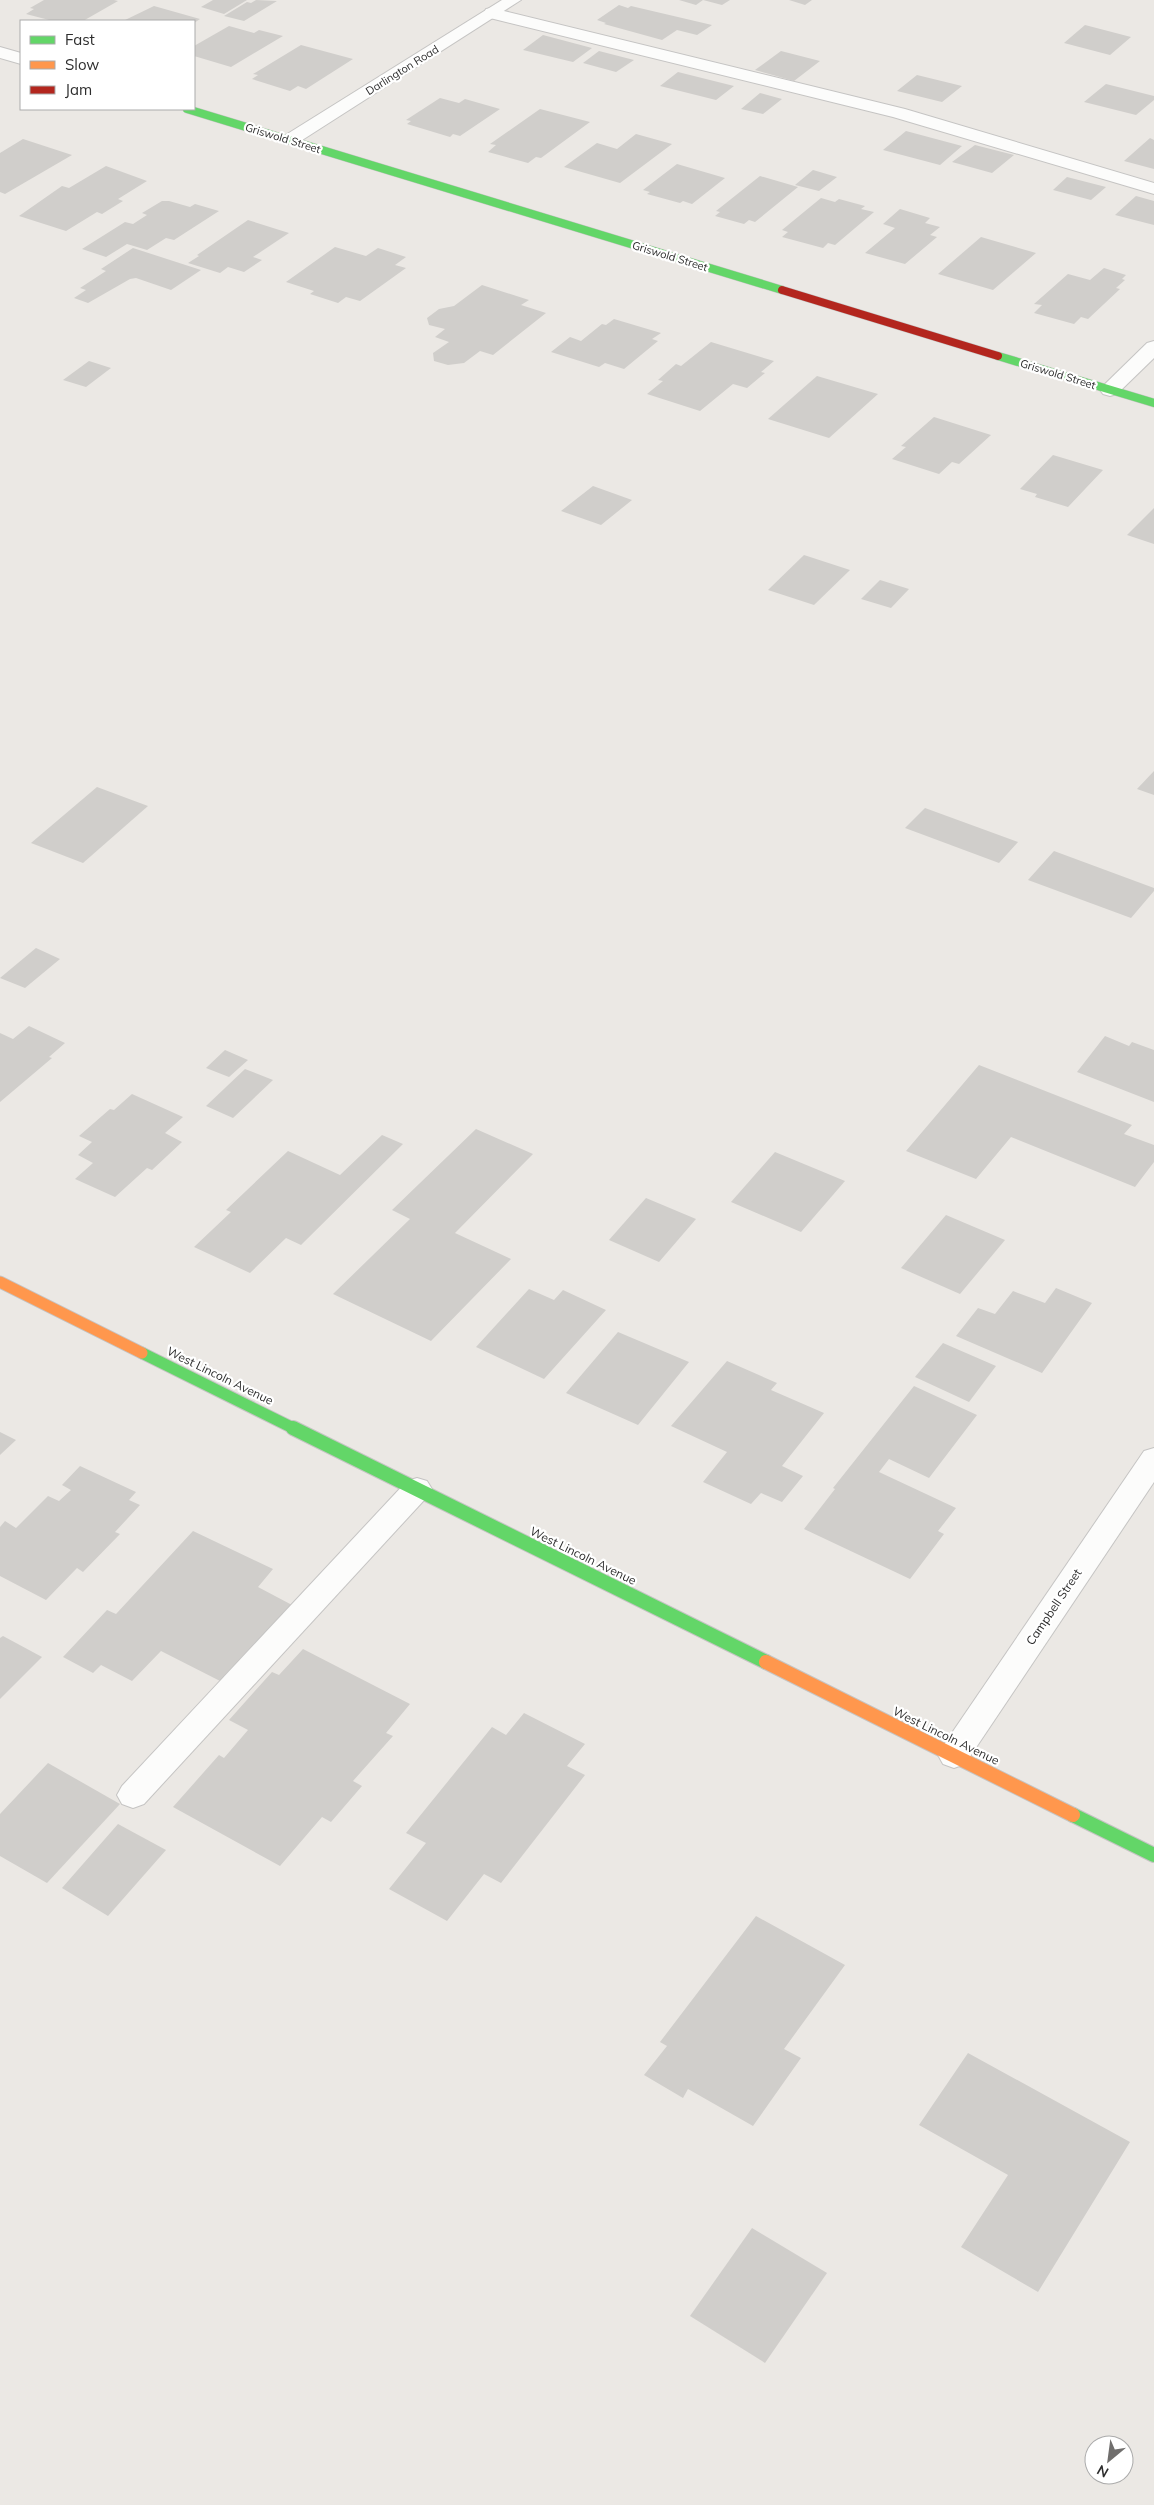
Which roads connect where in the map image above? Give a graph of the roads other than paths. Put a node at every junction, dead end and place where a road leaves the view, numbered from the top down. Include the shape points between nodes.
1 (513, 0) edge
2 (492, 13) junction
3 (0, 52) edge
4 (20, 58) edge
5 (190, 110) edge
6 (290, 140) junction
7 (1154, 190) edge
8 (1154, 347) edge
9 (1110, 390) junction
10 (1154, 403) edge
11 (0, 1282) edge
12 (1154, 1459) edge
13 (417, 1489) junction
14 (954, 1756) junction
15 (133, 1795) dead end
16 (1154, 1855) edge

1 - 2 street, Darlington Road
2 - 6 street, Darlington Road
2 - 7 street via 899,113
3 - 4 street
5 - 6 street, Griswold Street
6 - 9 street, Griswold Street
8 - 9 street
9 - 10 street, Griswold Street
11 - 13 street, West Lincoln Avenue
12 - 14 street, Campbell Street
13 - 14 street, West Lincoln Avenue
13 - 15 street
14 - 16 street, West Lincoln Avenue

